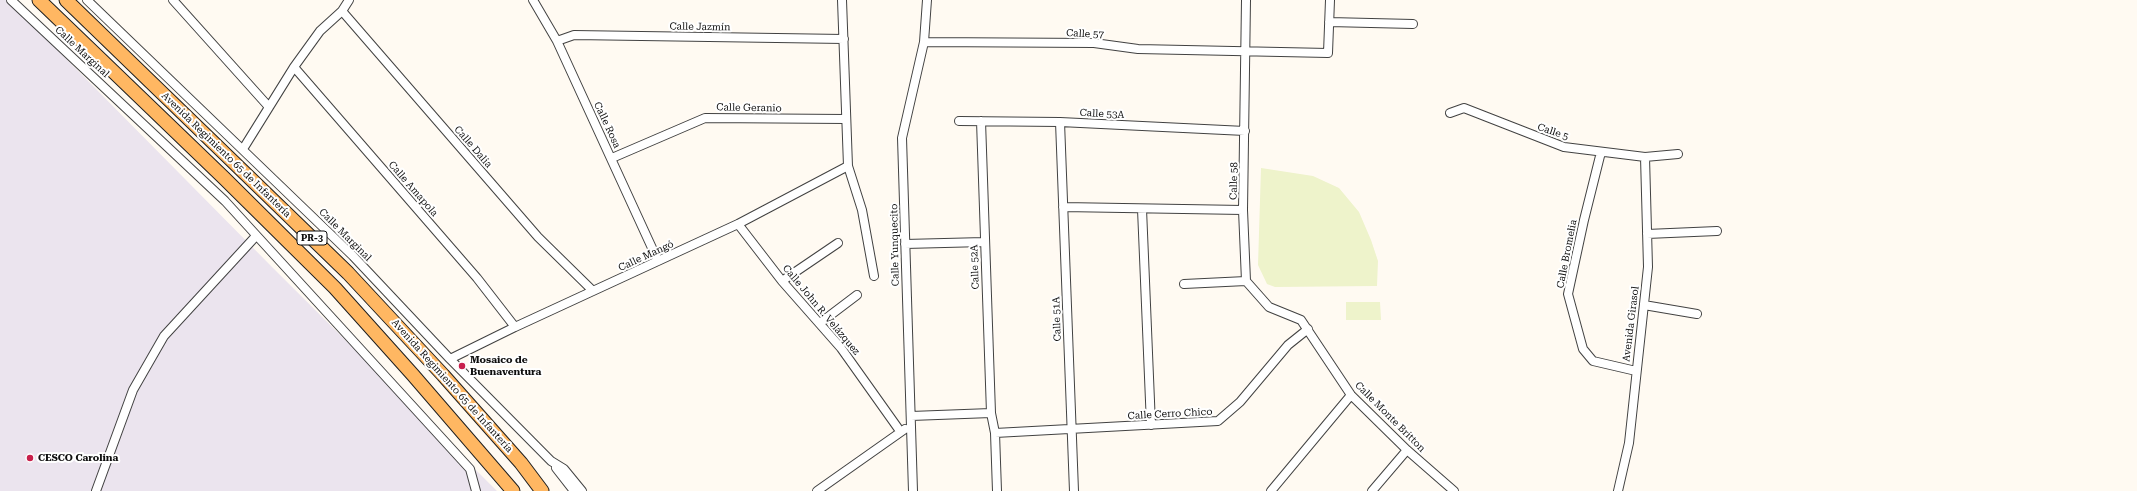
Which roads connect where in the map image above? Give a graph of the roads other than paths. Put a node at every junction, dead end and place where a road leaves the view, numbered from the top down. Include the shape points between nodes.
1 (11, 0) edge
2 (39, 0) edge
3 (66, 0) edge
4 (87, 0) edge
5 (173, 0) edge
6 (349, 0) edge
7 (533, 0) edge
8 (842, 0) edge
9 (927, 0) edge
10 (1246, 0) edge
11 (1330, 0) edge
12 (342, 11) junction
13 (1330, 22) junction
14 (1413, 24) dead end
15 (844, 39) junction
16 (557, 41) junction
17 (924, 42) junction
18 (1245, 52) junction
19 (294, 67) junction
20 (269, 107) junction
21 (1450, 113) dead end
22 (846, 119) junction
23 (959, 120) dead end
24 (981, 121) junction
25 (1060, 122) junction
26 (1245, 131) junction
27 (242, 149) junction
28 (1601, 152) junction
29 (1678, 154) dead end
30 (1645, 157) junction
31 (612, 158) junction
32 (848, 166) junction
33 (1063, 207) junction
34 (1142, 209) junction
35 (1243, 210) junction
36 (738, 224) junction
37 (1717, 231) dead end
38 (1648, 234) junction
39 (256, 236) junction
40 (984, 242) junction
41 (838, 243) dead end
42 (905, 244) junction
43 (658, 261) junction
44 (874, 276) dead end
45 (782, 281) junction
46 (1246, 281) junction
47 (1184, 284) dead end
48 (593, 291) junction
49 (857, 295) dead end
50 (1644, 305) junction
51 (1697, 314) dead end
52 (820, 323) junction
53 (515, 327) junction
54 (1308, 329) junction
55 (450, 360) junction
56 (1636, 371) junction
57 (1351, 395) junction
58 (991, 413) junction
59 (911, 416) junction
60 (1151, 425) junction
61 (911, 426) junction
62 (1072, 429) junction
63 (900, 432) junction
64 (995, 433) junction
65 (1407, 450) junction
66 (551, 461) junction
67 (96, 491) edge
68 (476, 491) edge
69 (513, 491) edge
70 (542, 491) edge
71 (574, 491) edge
72 (582, 491) edge
73 (817, 491) edge
74 (913, 491) edge
75 (997, 491) edge
76 (1074, 491) edge
77 (1271, 491) edge
78 (1372, 491) edge
79 (1454, 491) edge
80 (1618, 491) edge

1 - 39 street, Calle Marginal via 225,201
2 - 69 main road, Avenida Regimiento 65 de Infantería / PR-3 via 335,288
3 - 70 main road, Avenida Regimiento 65 de Infantería / PR-3 via 348,273 443,375 521,463
4 - 27 street, Calle Marginal
5 - 20 street
6 - 12 street
7 - 16 street, Calle Rosa
8 - 15 street
9 - 17 street, Calle Yunquecito
10 - 18 street, Calle 58
11 - 13 street
12 - 19 street via 320,31
12 - 48 street, Calle Dalia via 538,237
13 - 14 street
13 - 18 street, Calle 57 via 1328,53
15 - 16 street, Calle Jazmín via 574,35
15 - 22 street
16 - 31 street, Calle Rosa
17 - 18 street, Calle 57 via 1094,43 1138,50
17 - 42 street, Calle Yunquecito via 902,138
18 - 26 street, Calle 58
19 - 20 street
19 - 53 street, Calle Amapola via 477,278
20 - 27 street
21 - 28 street, Calle 5 via 1464,108 1564,147
22 - 31 street, Calle Geranio via 706,118
22 - 32 street
23 - 24 street, Calle 53A
24 - 25 street, Calle 53A
24 - 40 street, Calle 52A
25 - 26 street, Calle 53A
25 - 33 street, Calle 51A
26 - 35 street, Calle 58
27 - 55 street, Calle Marginal via 353,256
28 - 30 street, Calle 5
28 - 56 street, Calle Bromelia via 1568,294 1583,349 1593,361
29 - 30 street, Calle 5
30 - 38 street, Avenida Girasol
31 - 43 street, Calle Rosa
32 - 36 street, Calle Mangó
32 - 44 street via 862,210
33 - 34 street
33 - 62 street, Calle 51A
34 - 35 street
34 - 60 street
35 - 46 street, Calle 58
36 - 43 street, Calle Mangó
36 - 45 street, Calle John R. Velázquez
37 - 38 street
38 - 50 street, Avenida Girasol
39 - 67 street via 164,336 133,390
39 - 68 street, Calle Marginal via 470,469
40 - 42 street
40 - 58 street, Calle 52A
41 - 45 street
42 - 59 street, Calle Yunquecito
43 - 48 street, Calle Mangó
45 - 52 street, Calle John R. Velázquez
46 - 47 street
46 - 54 street via 1269,306 1301,320
48 - 53 street, Calle Mangó
49 - 52 street
50 - 51 street
50 - 56 street, Avenida Girasol
52 - 63 street, Calle John R. Velázquez via 841,348
53 - 55 street, Calle Mangó
54 - 57 street, Calle Monte Britton
54 - 60 street, Calle Cerro Chico via 1288,345 1240,402 1218,421
55 - 66 street, Calle Marginal
56 - 80 street, Avenida Girasol via 1629,443
57 - 65 street, Calle Monte Britton
57 - 77 street
58 - 59 street
58 - 64 street, Calle 52A
59 - 61 street, Calle Yunquecito
60 - 62 street, Calle Cerro Chico
61 - 63 street
61 - 74 street, Calle Yunquecito
62 - 64 street, Calle Cerro Chico
62 - 76 street, Calle 51A
63 - 73 street
64 - 75 street, Calle 52A
65 - 78 street
65 - 79 street, Calle Monte Britton
66 - 71 street
66 - 72 street, Calle Marginal via 564,469

